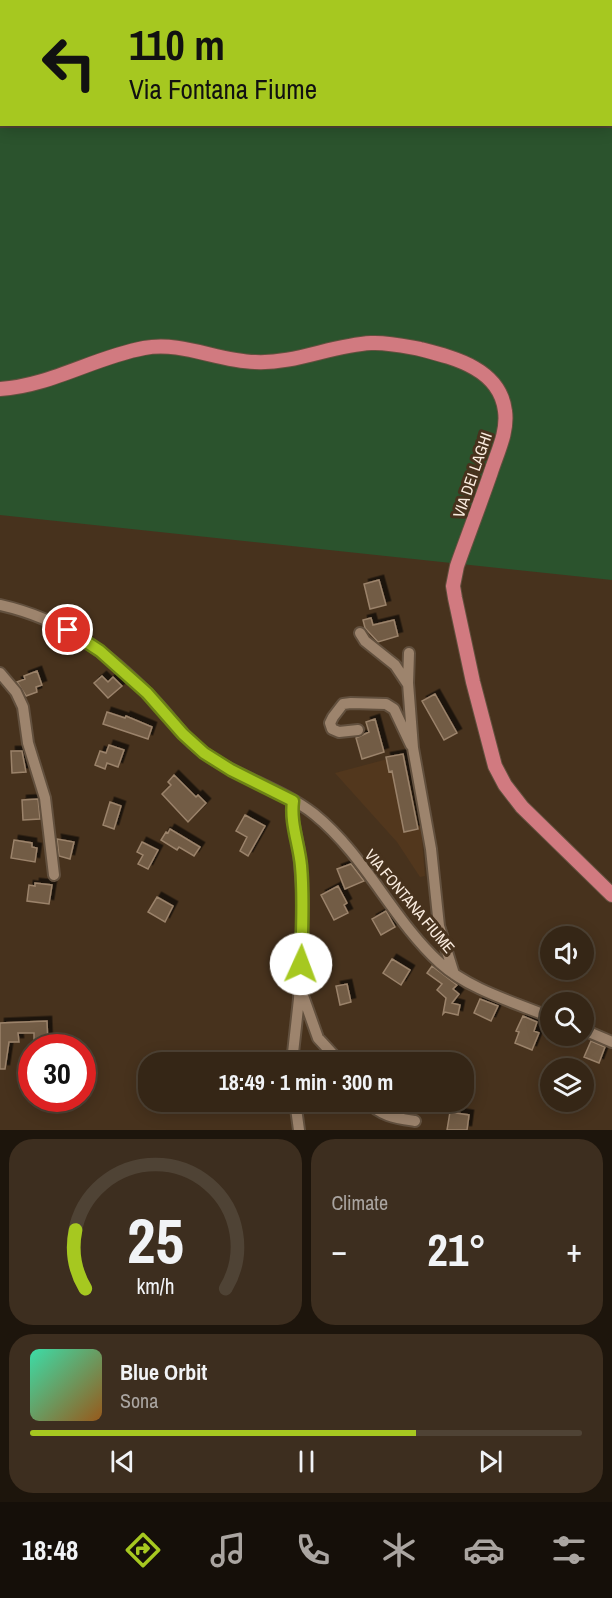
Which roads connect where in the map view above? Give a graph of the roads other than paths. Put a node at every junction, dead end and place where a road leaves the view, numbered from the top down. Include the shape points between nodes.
1 (0, 389) edge
2 (0, 605) edge
3 (360, 633) dead end
4 (409, 653) dead end
5 (0, 673) edge
6 (408, 683) junction
7 (358, 730) dead end
8 (413, 748) junction
9 (291, 800) junction
10 (54, 875) dead end
11 (612, 895) edge
12 (454, 974) junction
13 (300, 985) junction
14 (540, 1013) edge
15 (594, 1034) edge
16 (612, 1042) edge
17 (293, 1052) edge
18 (331, 1052) edge
19 (297, 1112) edge
20 (380, 1112) edge
21 (415, 1121) dead end
22 (299, 1130) edge

1 - 11 main road, VIA DEI LAGHI via 161,346 256,362 380,343 452,358 487,376 500,393 506,425 453,586 488,747 505,785 528,814
2 - 9 street, VIA FONTANA FIUME via 50,622 84,639 147,693 199,749
3 - 6 street
4 - 6 street
5 - 10 street via 16,692 24,711 28,743 45,798
6 - 8 street
7 - 8 street via 332,729 332,720 341,706 389,705
8 - 12 street via 430,840 439,926
9 - 12 street, VIA FONTANA FIUME via 326,826 430,952
9 - 13 street via 302,887
12 - 14 street, VIA FONTANA FIUME
13 - 17 street
13 - 18 street via 318,1038
15 - 16 street
19 - 22 street
20 - 21 street

